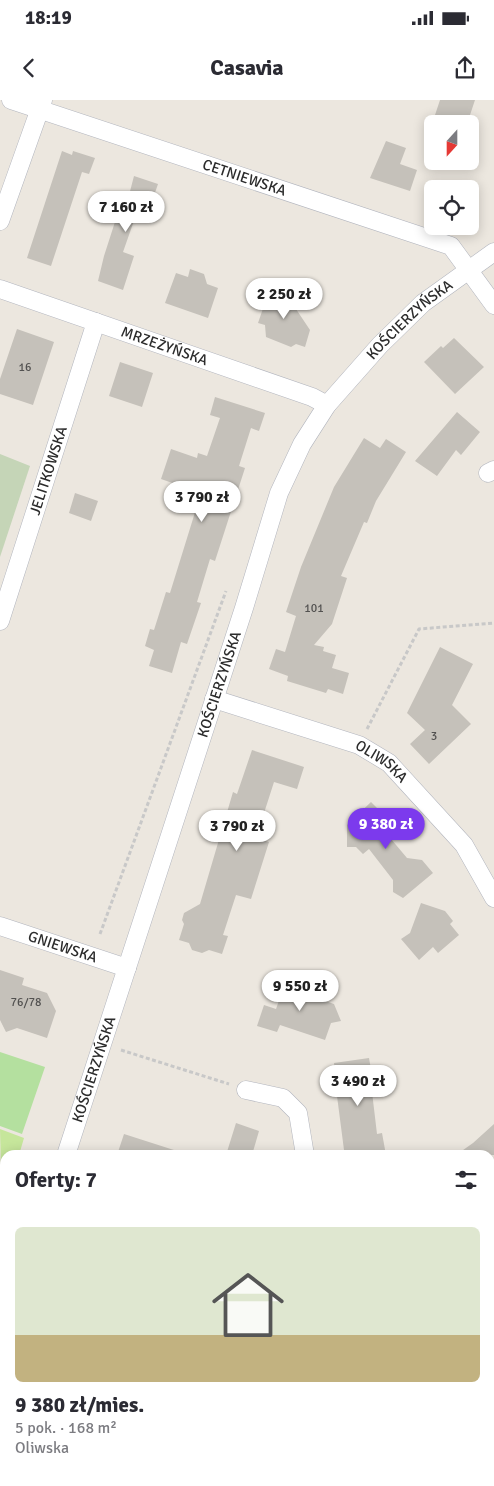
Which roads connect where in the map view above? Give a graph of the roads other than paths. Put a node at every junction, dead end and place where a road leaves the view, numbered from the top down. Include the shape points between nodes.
1 (11, 100) edge
2 (41, 105) edge
3 (0, 222) edge
4 (494, 252) edge
5 (467, 270) junction
6 (0, 289) edge
7 (494, 305) edge
8 (96, 322) junction
9 (326, 405) junction
10 (0, 621) edge
11 (214, 699) junction
12 (494, 898) edge
13 (0, 926) edge
14 (127, 968) junction
15 (246, 1090) road end
16 (68, 1150) edge
17 (304, 1150) edge

1 - 2 street, CETNIEWSKA
2 - 3 street
2 - 5 street, CETNIEWSKA via 451,246
4 - 5 street, KOŚCIERZYŃSKA
5 - 7 street, KOŚCIERZYŃSKA
5 - 9 street, KOŚCIERZYŃSKA via 423,303
6 - 8 street, MRZEŻYŃSKA
8 - 9 street, MRZEŻYŃSKA via 312,397
8 - 10 street, JELITKOWSKA
9 - 11 street, KOŚCIERZYŃSKA via 302,444 279,493
11 - 12 street, OLIWSKA via 359,745 389,763 464,845
11 - 14 street, KOŚCIERZYŃSKA
13 - 14 street, GNIEWSKA
14 - 16 street, KOŚCIERZYŃSKA
15 - 17 street via 283,1098 298,1113

